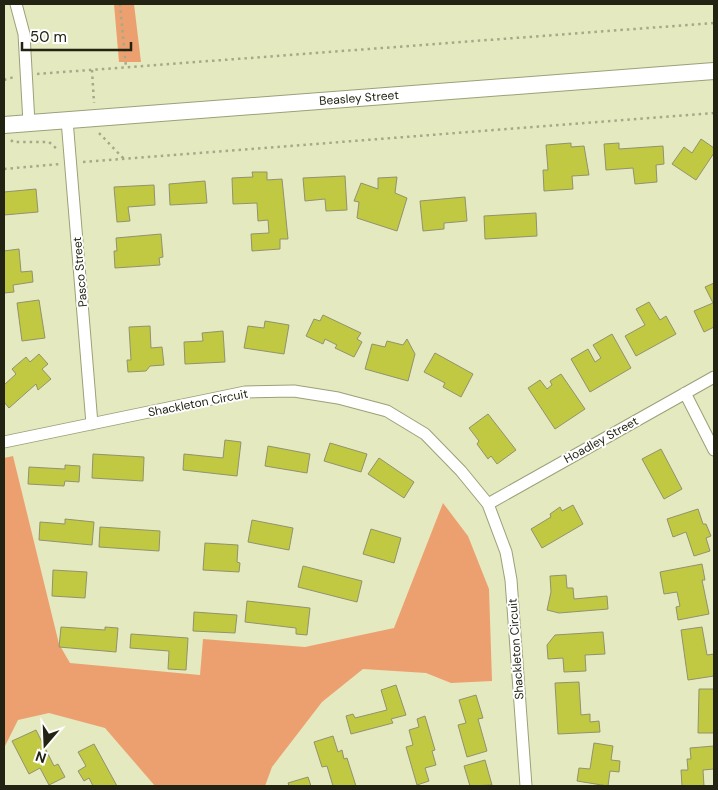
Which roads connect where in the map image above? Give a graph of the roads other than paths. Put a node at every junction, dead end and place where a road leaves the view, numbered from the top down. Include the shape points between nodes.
1 (16, 4) edge
2 (714, 71) edge
3 (67, 120) junction
4 (29, 123) junction
5 (6, 130) edge
6 (714, 377) edge
7 (685, 394) junction
8 (92, 424) junction
9 (4, 442) edge
10 (714, 450) edge
11 (488, 504) junction
12 (526, 786) edge

1 - 4 street via 24,34
2 - 3 main road, Beasley Street
3 - 4 main road, Beasley Street
3 - 8 street, Pasco Street via 64,164
4 - 5 main road, Beasley Street
6 - 7 street, Hoadley Street
7 - 10 street
7 - 11 street, Hoadley Street
8 - 9 street, Shackleton Circuit
8 - 11 street, Shackleton Circuit via 245,392 294,391 338,398 387,411 425,434
11 - 12 street, Shackleton Circuit via 506,552 511,580

